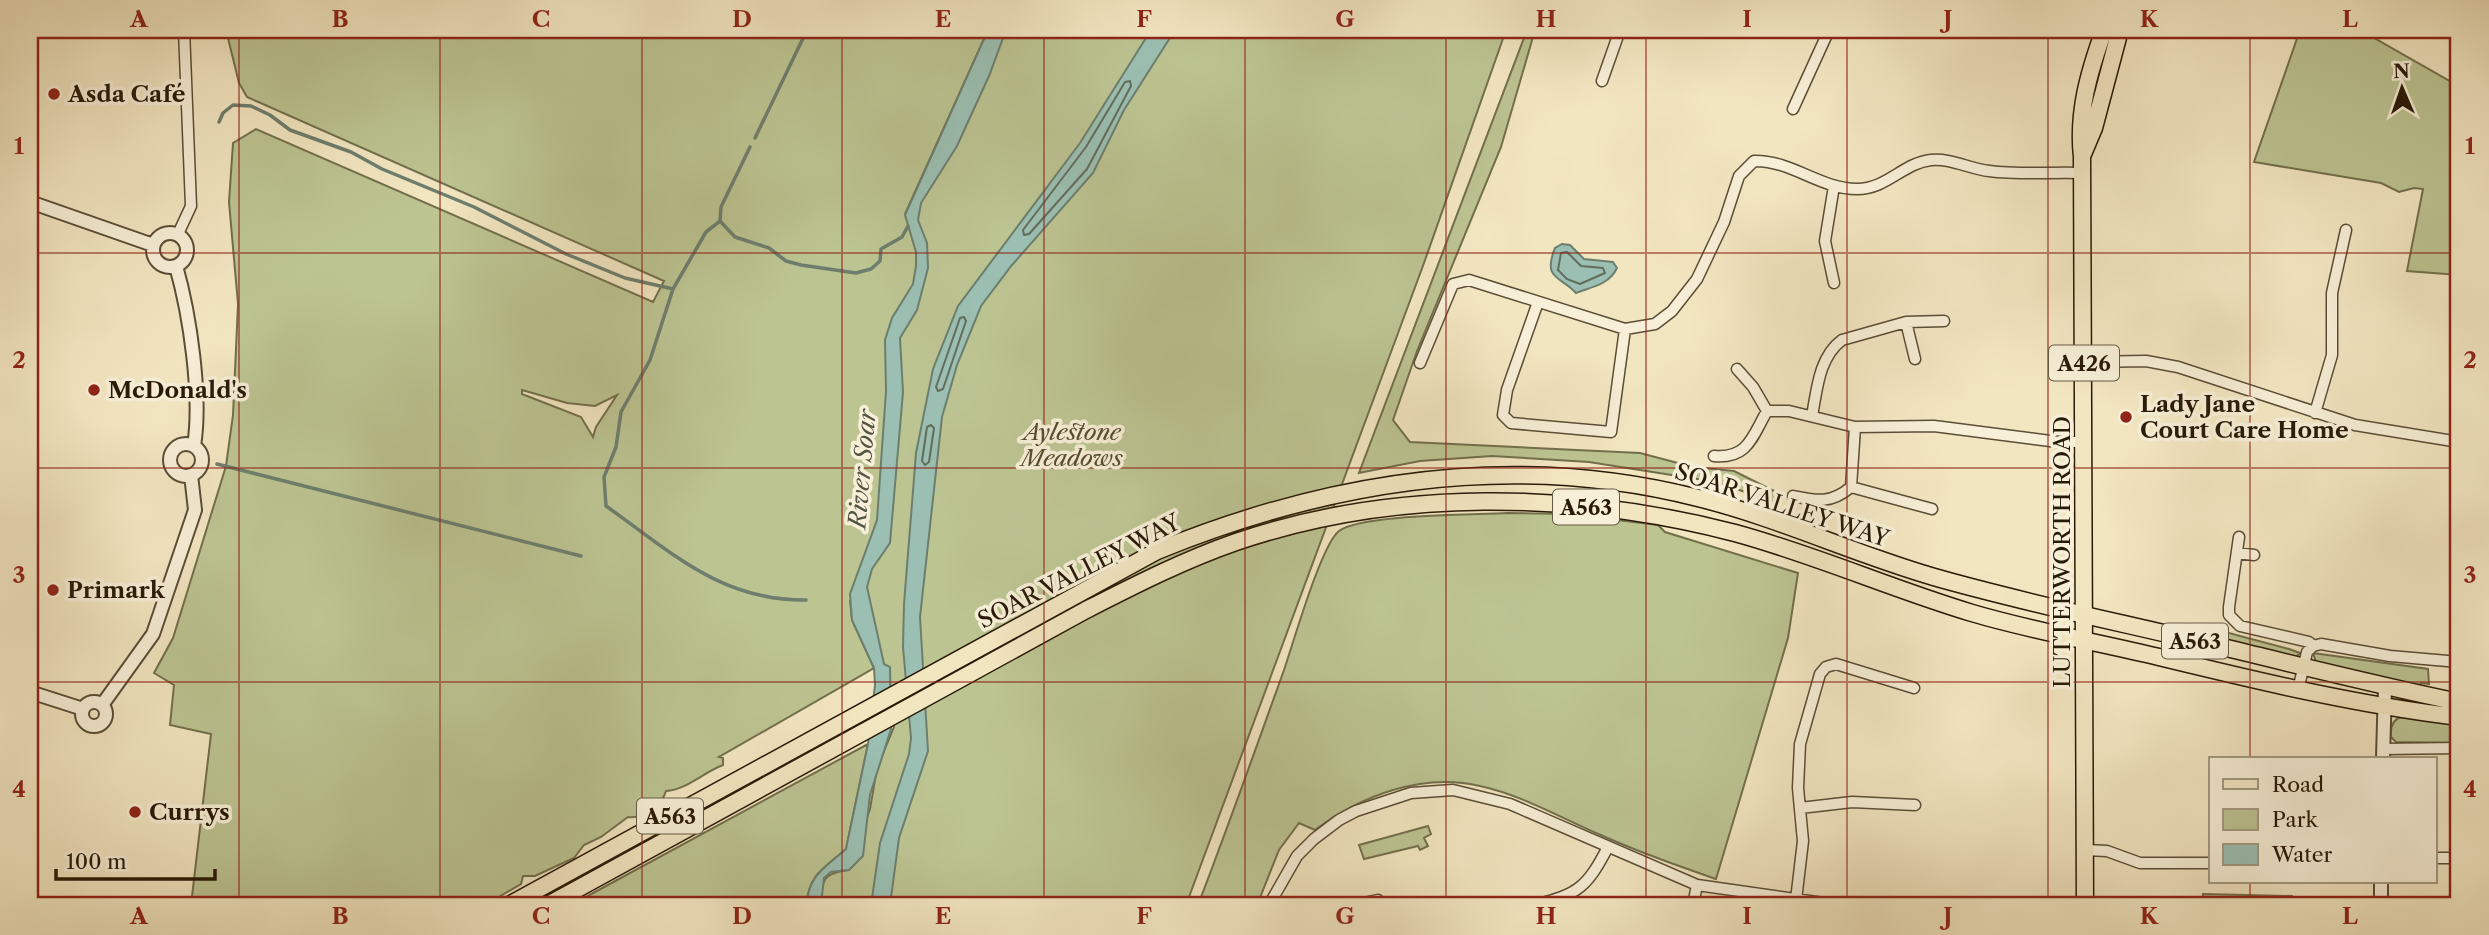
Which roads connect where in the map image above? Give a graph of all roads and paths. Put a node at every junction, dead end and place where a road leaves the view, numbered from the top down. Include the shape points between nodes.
1 (184, 30) edge
2 (1620, 30) edge
3 (1829, 30) edge
4 (2104, 30) edge
5 (2120, 30) edge
6 (1602, 81) dead end
7 (1793, 109) dead end
8 (2086, 127) junction
9 (2082, 165) junction
10 (1834, 186) junction
11 (30, 202) edge
12 (2346, 230) dead end
13 (178, 234) junction
14 (153, 245) junction
15 (176, 266) junction
16 (1834, 283) dead end
17 (1538, 302) junction
18 (1944, 321) dead end
19 (1906, 322) junction
20 (1625, 329) junction
21 (1915, 359) dead end
22 (2084, 362) junction
23 (1420, 363) dead end
24 (1737, 369) dead end
25 (1767, 411) junction
26 (2315, 413) junction
27 (1812, 416) junction
28 (1855, 427) junction
29 (2084, 442) junction
30 (2459, 442) edge
31 (194, 446) junction
32 (1714, 456) dead end
33 (191, 475) junction
34 (1851, 487) junction
35 (1793, 496) dead end
36 (1932, 509) dead end
37 (2239, 537) dead end
38 (2237, 552) junction
39 (2254, 555) dead end
40 (2086, 615) junction
41 (2086, 642) junction
42 (2313, 646) junction
43 (2459, 662) edge
44 (2303, 667) junction
45 (2385, 686) junction
46 (1914, 688) dead end
47 (2298, 690) junction
48 (30, 692) edge
49 (2459, 702) edge
50 (102, 705) junction
51 (2384, 707) junction
52 (83, 709) junction
53 (2459, 717) edge
54 (2459, 748) edge
55 (2383, 754) edge
56 (1915, 805) dead end
57 (1800, 808) junction
58 (1608, 847) junction
59 (2085, 850) junction
60 (2436, 858) edge
61 (2459, 858) edge
62 (2209, 863) edge
63 (2381, 883) edge
64 (1697, 885) junction
65 (1378, 900) dead end
66 (1797, 900) junction
67 (1767, 901) edge
68 (509, 905) edge
69 (548, 905) edge
70 (1269, 905) edge
71 (1354, 905) edge
72 (1535, 905) edge
73 (1693, 905) edge
74 (1838, 905) edge
75 (2085, 905) edge
76 (2381, 905) edge

1 - 13 street via 191,206
2 - 6 street
3 - 7 street
4 - 8 main road, LUTTERWORTH ROAD / A426 via 2085,91
5 - 8 main road, LUTTERWORTH ROAD / A426
8 - 9 main road, LUTTERWORTH ROAD / A426
9 - 10 street via 1990,171 1935,159 1871,188
9 - 22 main road, LUTTERWORTH ROAD / A426
10 - 16 street via 1825,240
10 - 20 street via 1773,160 1749,163 1739,176 1697,279 1672,311 1655,324
11 - 14 street
12 - 26 street via 2332,293 2332,355
13 - 14 street via 163,234
13 - 15 street via 186,243 187,254
14 - 15 street via 157,261 166,267
15 - 31 street via 199,418
17 - 20 street
17 - 20 street via 1507,390 1503,415 1511,423 1611,432
17 - 23 street via 1469,279 1453,284
18 - 19 street
19 - 21 street
19 - 27 street via 1852,336 1834,346 1820,373
22 - 26 street via 2146,361 2178,367
22 - 29 main road, LUTTERWORTH ROAD / A426
24 - 25 street
25 - 27 street
25 - 32 street via 1749,446 1739,454
26 - 30 street via 2355,425
27 - 28 street
28 - 29 street via 1934,426
28 - 34 street
29 - 40 main road, LUTTERWORTH ROAD / A426
31 - 33 street via 202,459 200,469
31 - 33 street via 180,445 170,456 177,474
33 - 50 street via 195,510 153,634
34 - 35 street via 1826,501
34 - 36 street
37 - 38 street
38 - 39 street
38 - 42 street via 2229,607 2233,622
40 - 41 main road, LUTTERWORTH ROAD / A426
40 - 44 main road, A563
40 - 68 main road, SOAR VALLEY WAY / A563 via 1934,577 1737,509 1635,484 1540,474 1369,487 1230,522 1157,551
41 - 47 main road, A563
41 - 59 main road, LUTTERWORTH ROAD / A426
41 - 69 main road, SOAR VALLEY WAY / A563 via 1971,612 1766,542 1676,519 1497,502 1365,511 1237,542 1170,567
42 - 43 street
42 - 44 street
44 - 45 main road, A563
44 - 47 street
45 - 49 main road, A563
45 - 51 street
46 - 57 street via 1836,664 1826,667 1817,681 1800,744
47 - 51 main road, A563
48 - 52 street
50 - 52 street via 92,702
50 - 52 street via 106,717 96,726 83,720
51 - 53 main road, A563
51 - 55 street
54 - 55 street
56 - 57 street via 1852,802
57 - 66 street via 1803,841
58 - 64 street
58 - 70 street via 1488,797 1453,790 1411,793 1356,811 1327,828 1286,871
58 - 72 street via 1585,885 1565,898
59 - 62 street via 2107,850 2140,863
59 - 75 main road, LUTTERWORTH ROAD / A426
60 - 61 street
63 - 76 street
64 - 67 street
64 - 73 street
65 - 71 street
66 - 67 street
66 - 74 street

